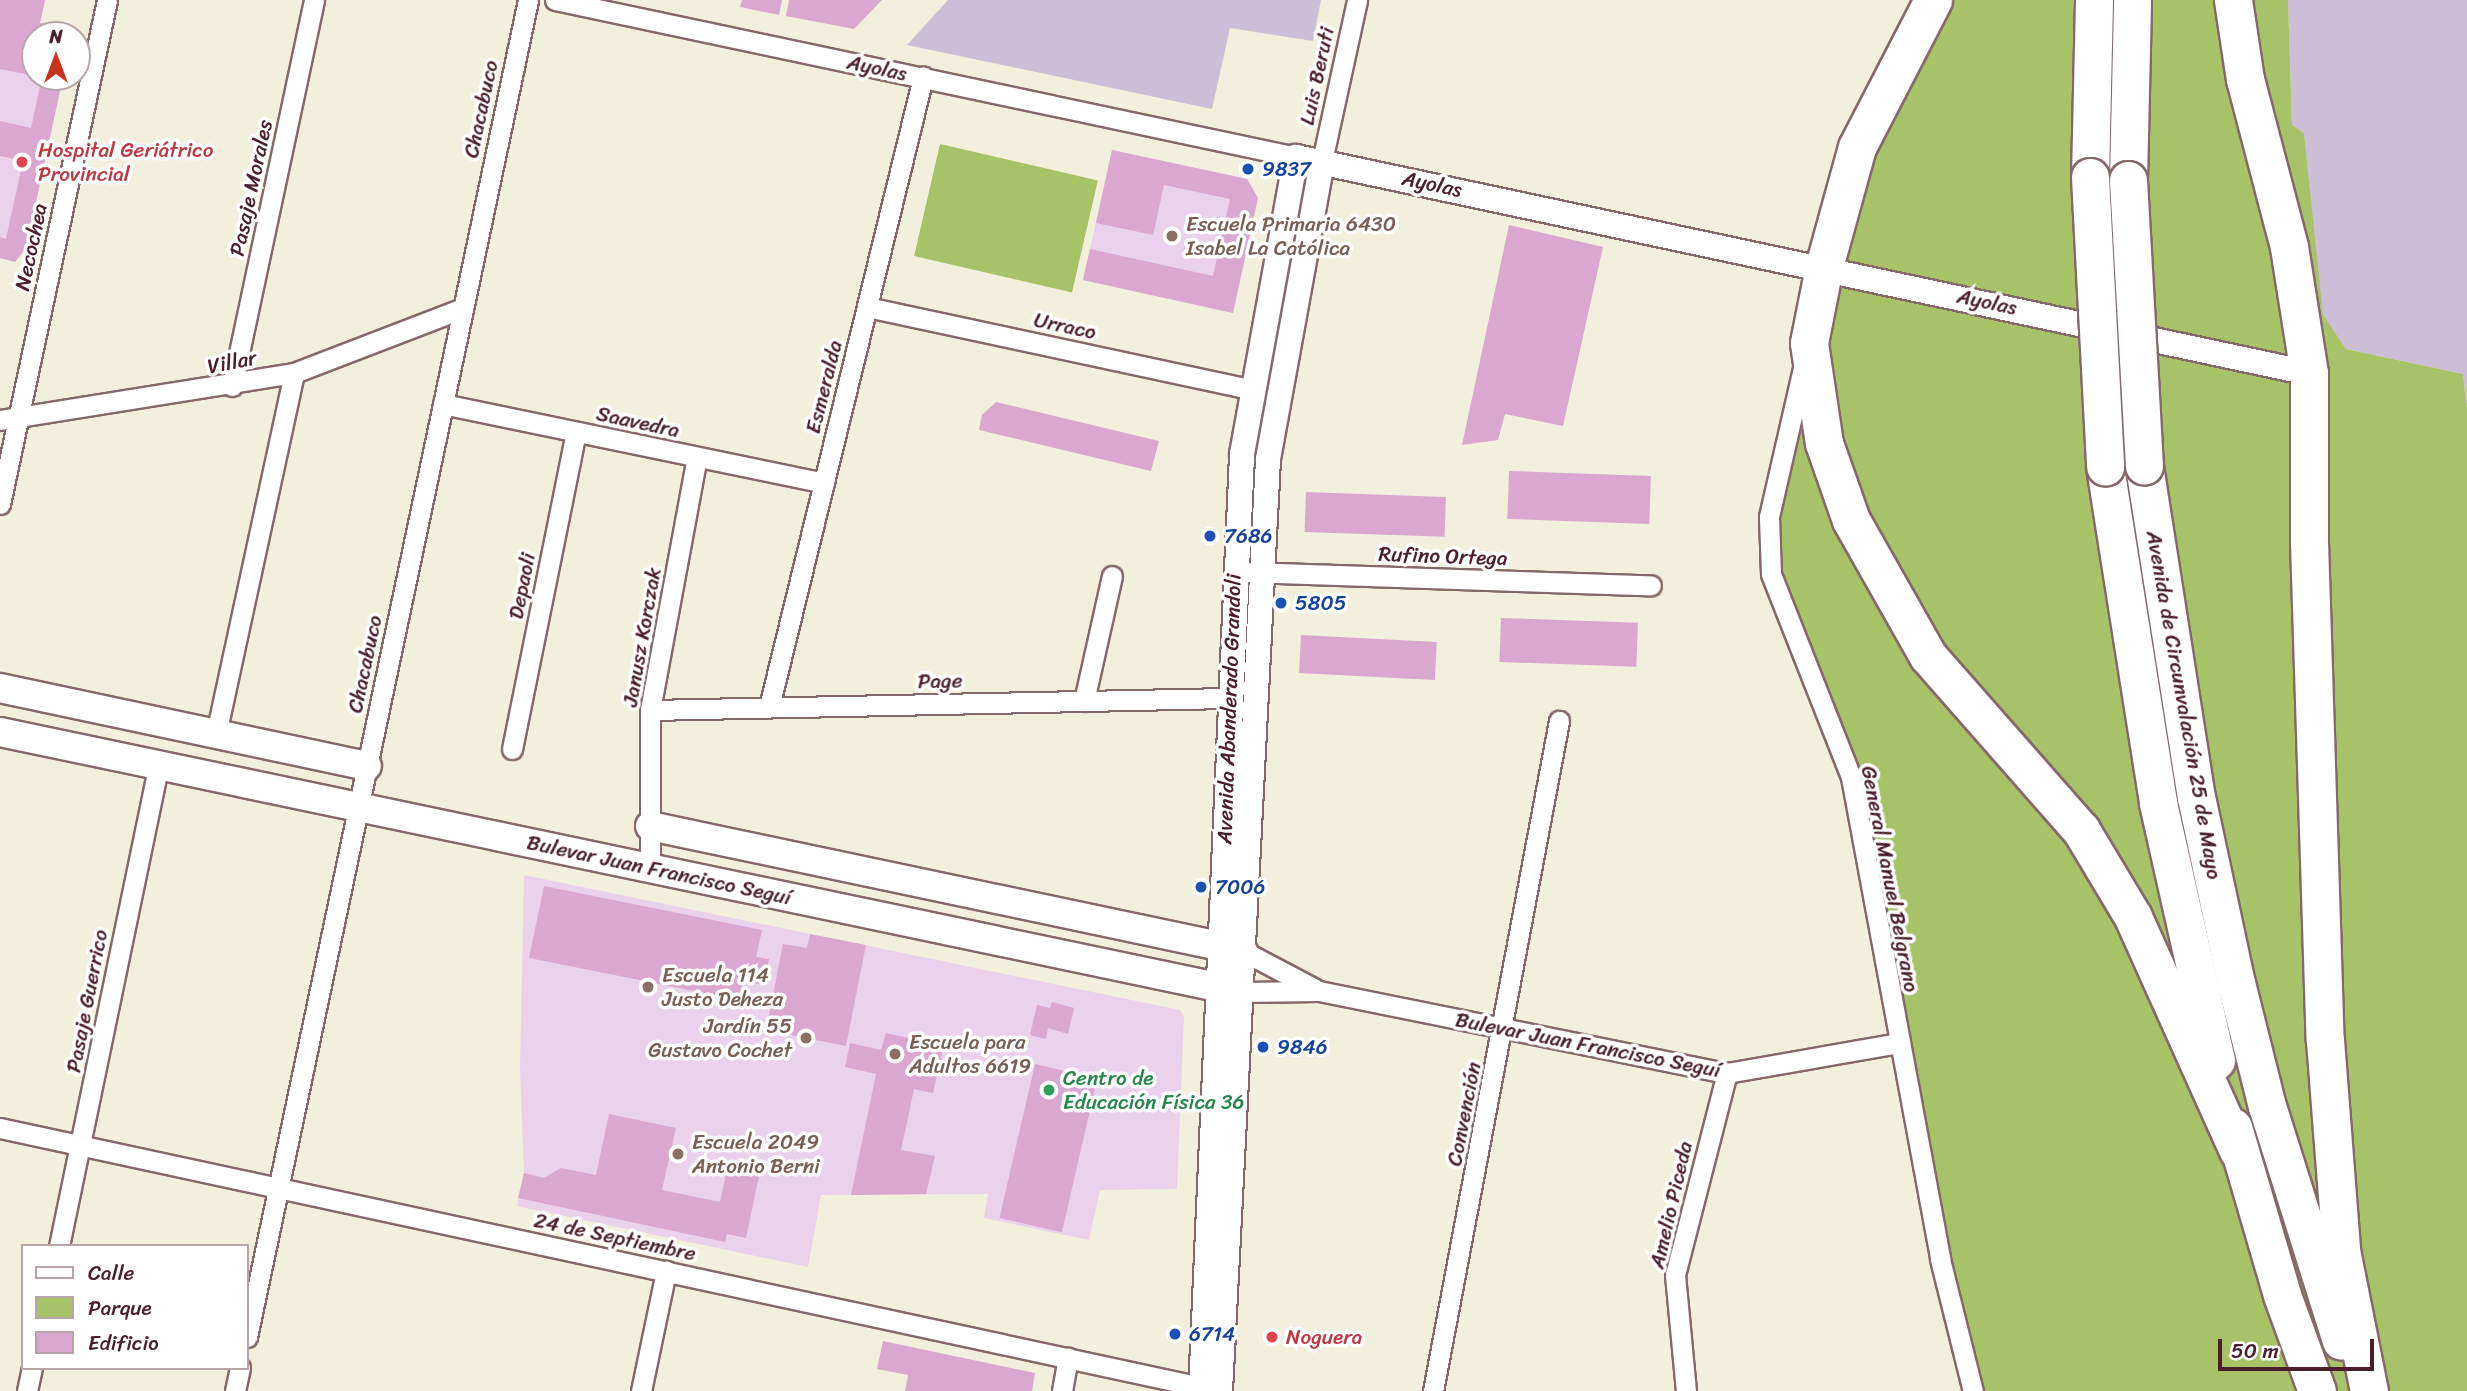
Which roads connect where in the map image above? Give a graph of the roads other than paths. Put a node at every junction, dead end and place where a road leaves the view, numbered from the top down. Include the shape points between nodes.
1 (107, 0) edge
2 (314, 0) edge
3 (528, 0) edge
4 (555, 0) edge
5 (1357, 0) edge
6 (1933, 0) edge
7 (2094, 0) edge
8 (2133, 0) edge
9 (2233, 0) edge
10 (923, 77) junction
11 (1296, 157) junction
12 (1322, 161) junction
13 (1824, 267) junction
14 (867, 307) junction
15 (463, 308) junction
16 (1809, 343) junction
17 (294, 373) junction
18 (2309, 373) junction
19 (232, 386) junction
20 (1254, 390) junction
21 (443, 404) junction
22 (9, 420) edge
23 (576, 432) junction
24 (697, 457) junction
25 (824, 483) junction
26 (0, 505) edge
27 (1234, 572) junction
28 (1259, 573) junction
29 (1112, 576) dead end
30 (1651, 585) dead end
31 (0, 688) edge
32 (1230, 698) junction
33 (1084, 701) junction
34 (769, 706) junction
35 (650, 710) junction
36 (1559, 721) dead end
37 (0, 732) edge
38 (216, 734) junction
39 (512, 749) dead end
40 (159, 765) junction
41 (367, 766) junction
42 (358, 807) junction
43 (650, 826) junction
44 (650, 868) junction
45 (1231, 949) junction
46 (1229, 989) junction
47 (1319, 991) junction
48 (1504, 1029) junction
49 (1899, 1043) junction
50 (1727, 1073) junction
51 (0, 1128) edge
52 (81, 1145) junction
53 (2238, 1151) junction
54 (278, 1188) junction
55 (59, 1244) edge
56 (666, 1271) junction
57 (248, 1332) edge
58 (1068, 1358) junction
59 (32, 1370) edge
60 (240, 1370) edge
61 (1210, 1390) edge
62 (27, 1391) edge
63 (235, 1391) edge
64 (641, 1391) edge
65 (1062, 1391) edge
66 (1433, 1391) edge
67 (1686, 1391) edge
68 (1973, 1391) edge
69 (2317, 1391) edge
70 (2359, 1391) edge
71 (2370, 1391) edge

1 - 22 street, Necochea
2 - 19 street, Pasaje Morales
3 - 15 street, Chacabuco
4 - 10 street, Ayolas
5 - 12 street, Luis Beruti
6 - 13 highway via 1857,147
7 - 53 highway, Avenida de Circunvalación 25 de Mayo, bridge via 2090,177 2105,467 2158,803
8 - 70 highway, Avenida de Circunvalación 25 de Mayo, bridge via 2128,180 2144,466 2196,796 2236,983 2320,1285
9 - 18 highway via 2245,79 2289,247
10 - 11 street, Ayolas
10 - 14 street, Esmeralda
11 - 12 street, Ayolas
11 - 20 street, Avenida Abanderado Grandoli
12 - 13 street, Ayolas
12 - 28 street, Avenida Abanderado Grandoli via 1268,459
13 - 16 highway
13 - 18 street, Ayolas
14 - 20 street, Urraco
14 - 25 street, Esmeralda
15 - 17 street, Villar
15 - 21 street, Chacabuco
16 - 49 street, General Manuel Belgrano via 1769,517 1771,574 1851,777
16 - 53 highway via 1824,443 1851,520 1928,656 2081,830 2133,917
17 - 19 street, Villar
17 - 38 street
18 - 71 highway via 2309,542 2325,1040 2341,1250
19 - 22 street, Villar
20 - 27 street, Avenida Abanderado Grandoli via 1242,454
21 - 23 street, Saavedra
21 - 41 street, Chacabuco
22 - 26 street, Necochea
23 - 24 street, Saavedra
23 - 39 street, Depaoli
24 - 25 street, Saavedra
24 - 35 street, Janusz Korczak
25 - 34 street, Esmeralda
27 - 28 street, Rufino Ortega
27 - 32 street, Avenida Abanderado Grandoli
28 - 30 street, Rufino Ortega
28 - 45 street, Avenida Abanderado Grandoli
29 - 33 street
31 - 38 main road
32 - 33 street, Page
32 - 45 street, Avenida Abanderado Grandoli
33 - 34 street, Page
34 - 35 street, Page
35 - 43 street, Janusz Korczak
36 - 48 street, Convención
37 - 40 main road, Bulevar Juan Francisco Seguí
38 - 41 main road
40 - 42 main road, Bulevar Juan Francisco Seguí
40 - 52 street, Pasaje Guerrico
41 - 42 street, Chacabuco
42 - 44 main road, Bulevar Juan Francisco Seguí
42 - 54 street, Chacabuco
43 - 44 street, Janusz Korczak
43 - 45 main road, Bulevar Juan Francisco Seguí
44 - 46 main road, Bulevar Juan Francisco Seguí
45 - 46 street, Avenida Abanderado Grandoli
45 - 47 street, Bulevar Juan Francisco Seguí
46 - 47 street, Bulevar Juan Francisco Seguí
46 - 61 street, Avenida Abanderado Grandoli
47 - 48 street, Bulevar Juan Francisco Seguí
48 - 50 street, Bulevar Juan Francisco Seguí
48 - 66 street, Convención
49 - 50 street, Bulevar Juan Francisco Seguí
49 - 68 street, General Manuel Belgrano via 1940,1259
50 - 67 street, Amelio Piceda via 1675,1275
51 - 52 street, 24 de Septiembre
52 - 54 street, 24 de Septiembre
52 - 55 street, Pasaje Guerrico
53 - 69 highway, Avenida de Circunvalación 25 de Mayo
54 - 56 street, 24 de Septiembre
54 - 57 street, Chacabuco
56 - 58 street, 24 de Septiembre
56 - 64 street
58 - 61 street, 24 de Septiembre
58 - 65 street
59 - 62 street
60 - 63 street

